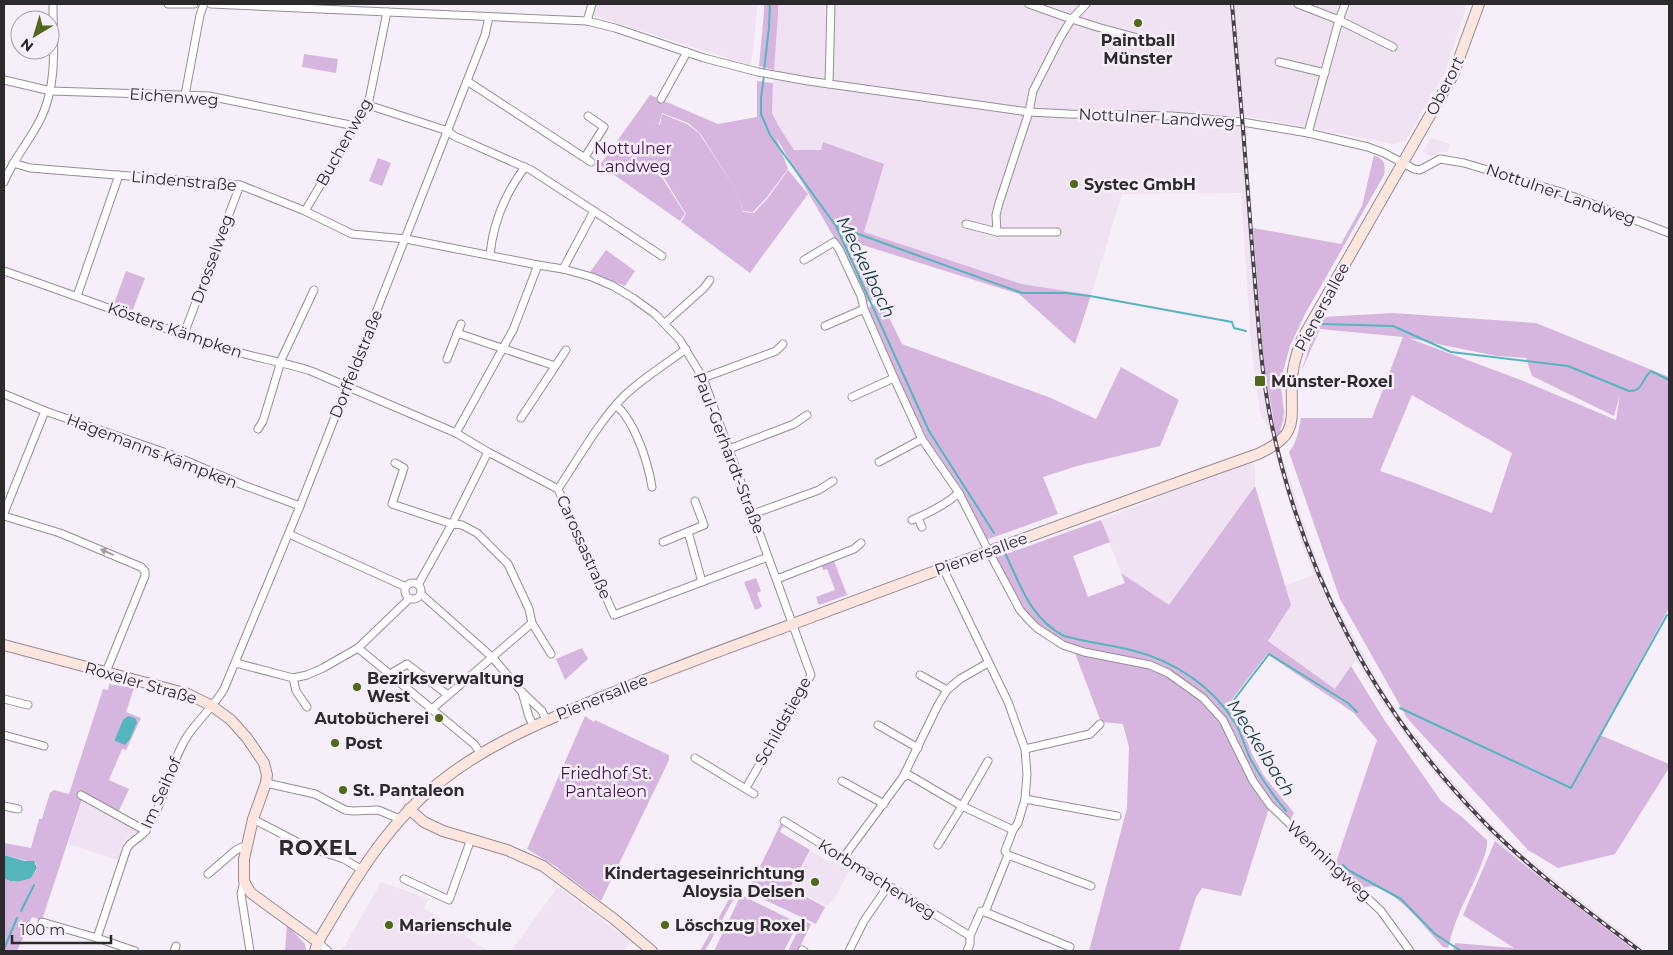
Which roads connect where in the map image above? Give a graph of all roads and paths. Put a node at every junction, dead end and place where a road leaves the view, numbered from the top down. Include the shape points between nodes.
1 (53, 4) edge
2 (168, 4) edge
3 (194, 4) edge
4 (204, 4) edge
5 (212, 4) edge
6 (592, 4) edge
7 (831, 4) edge
8 (1029, 4) edge
9 (1086, 4) edge
10 (1298, 4) edge
11 (1345, 4) edge
12 (1479, 4) edge
13 (388, 12) junction
14 (490, 17) junction
15 (1071, 20) junction
16 (1339, 20) junction
17 (588, 21) junction
18 (1164, 44) dead end
19 (1393, 47) dead end
20 (687, 52) junction
21 (1280, 62) dead end
22 (1325, 73) junction
23 (4, 80) edge
24 (467, 81) junction
25 (829, 84) junction
26 (51, 91) junction
27 (185, 95) junction
28 (660, 99) dead end
29 (368, 105) junction
30 (1029, 112) junction
31 (588, 116) dead end
32 (355, 126) junction
33 (448, 131) junction
34 (1308, 133) junction
35 (585, 157) junction
36 (592, 162) dead end
37 (13, 163) junction
38 (1403, 164) junction
39 (525, 167) junction
40 (119, 175) junction
41 (4, 182) edge
42 (240, 184) junction
43 (305, 211) junction
44 (594, 211) junction
45 (966, 224) dead end
46 (997, 232) junction
47 (1057, 232) dead end
48 (1669, 233) edge
49 (406, 239) junction
50 (490, 255) junction
51 (662, 256) dead end
52 (804, 260) dead end
53 (538, 266) junction
54 (563, 269) junction
55 (4, 271) edge
56 (710, 280) dead end
57 (314, 290) dead end
58 (78, 296) junction
59 (864, 309) junction
60 (665, 323) junction
61 (461, 324) dead end
62 (825, 326) dead end
63 (457, 333) junction
64 (184, 334) junction
65 (783, 344) dead end
66 (504, 348) junction
67 (686, 349) junction
68 (566, 350) dead end
69 (446, 359) dead end
70 (282, 363) junction
71 (555, 366) junction
72 (703, 378) junction
73 (894, 378) junction
74 (347, 386) junction
75 (4, 394) edge
76 (852, 397) dead end
77 (616, 405) junction
78 (45, 412) junction
79 (807, 415) dead end
80 (521, 418) dead end
81 (258, 429) dead end
82 (456, 433) junction
83 (922, 439) junction
84 (729, 449) junction
85 (488, 452) junction
86 (879, 462) dead end
87 (395, 463) dead end
88 (832, 481) dead end
89 (652, 487) dead end
90 (558, 489) junction
91 (959, 494) junction
92 (695, 501) dead end
93 (300, 506) junction
94 (753, 514) junction
95 (4, 515) edge
96 (452, 524) junction
97 (922, 527) dead end
98 (688, 532) junction
99 (289, 534) junction
100 (663, 542) dead end
101 (861, 543) dead end
102 (989, 552) junction
103 (768, 557) junction
104 (943, 568) junction
105 (776, 578) junction
106 (702, 582) junction
107 (418, 585) junction
108 (406, 587) junction
109 (421, 594) junction
110 (409, 599) junction
111 (532, 623) junction
112 (794, 624) junction
113 (4, 645) edge
114 (358, 648) junction
115 (550, 654) dead end
116 (492, 657) junction
117 (236, 663) junction
118 (988, 663) junction
119 (106, 672) junction
120 (390, 674) junction
121 (920, 675) dead end
122 (293, 678) junction
123 (947, 690) junction
124 (522, 692) junction
125 (448, 695) junction
126 (4, 699) edge
127 (28, 705) dead end
128 (212, 706) junction
129 (307, 706) dead end
130 (432, 709) junction
131 (546, 720) junction
132 (1100, 724) dead end
133 (878, 725) dead end
134 (534, 726) junction
135 (4, 735) edge
136 (44, 746) dead end
137 (918, 748) junction
138 (1025, 749) junction
139 (481, 754) junction
140 (695, 758) dead end
141 (988, 761) dead end
142 (903, 777) junction
143 (842, 782) dead end
144 (266, 783) junction
145 (746, 788) junction
146 (754, 794) dead end
147 (81, 795) dead end
148 (1025, 798) junction
149 (884, 804) junction
150 (4, 806) edge
151 (962, 806) junction
152 (18, 809) dead end
153 (409, 809) junction
154 (1117, 816) dead end
155 (253, 819) junction
156 (400, 819) junction
157 (784, 821) dead end
158 (1013, 830) junction
159 (146, 831) junction
160 (471, 839) junction
161 (938, 845) dead end
162 (246, 847) junction
163 (1008, 855) junction
164 (843, 858) junction
165 (362, 870) junction
166 (208, 874) dead end
167 (404, 879) dead end
168 (244, 881) junction
169 (888, 886) junction
170 (1091, 886) dead end
171 (257, 897) junction
172 (244, 911) junction
173 (985, 912) junction
174 (42, 922) dead end
175 (970, 936) junction
176 (96, 938) junction
177 (316, 946) edge
178 (1070, 948) dead end
179 (135, 951) edge
180 (250, 951) edge
181 (328, 951) edge
182 (652, 951) edge
183 (849, 951) edge
184 (967, 951) edge
185 (1410, 951) edge

1 - 26 street
2 - 3 street
4 - 27 street
5 - 13 street, Nottulner Landweg
6 - 17 street
7 - 25 street
8 - 15 street
9 - 15 street
10 - 16 street
11 - 16 street
12 - 38 main road, Oberort via 1453,75
13 - 14 street, Nottulner Landweg
13 - 29 street, Buchenweg
14 - 17 street, Nottulner Landweg
14 - 24 street, Dorffeldstraße
15 - 18 street
15 - 30 street via 1042,72
16 - 19 street
16 - 22 street
17 - 20 street, Nottulner Landweg
20 - 25 street, Nottulner Landweg via 769,75
20 - 28 street
21 - 22 street
22 - 34 street
23 - 26 street, Eichenweg
24 - 33 street, Dorffeldstraße
24 - 35 street
25 - 30 street, Nottulner Landweg
26 - 27 street, Eichenweg
26 - 37 street via 36,128
27 - 32 street, Eichenweg via 209,96
29 - 32 street, Buchenweg
29 - 33 street
30 - 34 street, Nottulner Landweg via 1210,118
30 - 46 street via 998,202
31 - 35 street via 604,127
32 - 43 street, Buchenweg
33 - 39 street
33 - 49 street, Dorffeldstraße
34 - 38 street, Nottulner Landweg via 1384,152
35 - 36 street
37 - 40 street, Lindenstraße via 30,168
37 - 41 street
38 - 48 street, Nottulner Landweg via 1420,170 1444,159 1479,166 1561,192
38 - 102 main road, Pienersallee via 1302,339 1293,372 1291,425 1282,440 1258,454
39 - 44 street
39 - 50 street via 496,220
40 - 42 street, Lindenstraße
40 - 58 street
42 - 43 street, Lindenstraße
42 - 64 street, Drosselweg
43 - 49 street, Lindenstraße via 352,234
44 - 51 street
44 - 54 street
45 - 46 street
46 - 47 street
49 - 50 street, Paul-Gerhardt-Straße
49 - 74 street, Dorffeldstraße
50 - 53 street, Paul-Gerhardt-Straße
52 - 59 street, Wenningweg via 834,242 861,296
53 - 54 street, Paul-Gerhardt-Straße
53 - 66 street
54 - 60 street, Paul-Gerhardt-Straße via 613,286
55 - 58 street, Kösters Kämpken
56 - 60 street
57 - 70 street
58 - 64 street, Kösters Kämpken
59 - 62 street
59 - 73 street, Wenningweg
60 - 67 street, Paul-Gerhardt-Straße
61 - 63 street
63 - 66 street
63 - 69 street
64 - 70 street, Kösters Kämpken
65 - 72 street via 776,351
66 - 71 street
66 - 82 street
67 - 72 street, Paul-Gerhardt-Straße
67 - 77 street
68 - 71 street
70 - 74 street, Kösters Kämpken
70 - 81 street
71 - 80 street
72 - 84 street, Paul-Gerhardt-Straße
73 - 76 street
73 - 83 street, Wenningweg
74 - 82 street, Carossastraße
74 - 93 street, Dorffeldstraße
75 - 78 street, Hagemanns Kämpken
77 - 89 street via 624,412 636,436
77 - 90 street
78 - 93 street, Hagemanns Kämpken via 175,456
78 - 95 street
79 - 84 street via 794,424
82 - 85 street, Carossastraße
83 - 86 street
83 - 91 street, Wenningweg
84 - 94 street, Paul-Gerhardt-Straße
85 - 90 street, Carossastraße
85 - 96 street
87 - 96 street via 404,468 392,504
88 - 94 street via 819,490
90 - 106 street, Carossastraße via 614,615
91 - 97 street via 915,519
91 - 102 street, Wenningweg
92 - 98 street via 704,525
93 - 99 street, Dorffeldstraße
94 - 103 street, Paul-Gerhardt-Straße
119 -> 95 street via 145,572 141,567 100,548
96 - 107 street
96 - 111 street via 477,533 508,564
98 - 100 street
98 - 106 street
99 - 108 street
99 - 117 street, Dorffeldstraße
101 - 105 street via 854,549
102 - 104 main road, Pienersallee
102 - 185 street, Wenningweg via 1020,610 1056,642 1084,652 1150,665 1168,673 1203,698 1223,720 1253,781 1270,805 1381,911
103 - 105 street, Paul-Gerhardt-Straße
103 - 106 street, Carossastraße
104 - 112 main road, Pienersallee
104 - 118 street
105 - 112 street, Paul-Gerhardt-Straße
107 - 108 street via 411,583
107 - 109 street
108 - 110 street
109 - 110 street
109 - 116 street
110 - 114 street
111 - 115 street
111 - 116 street
112 - 131 main road, Pienersallee
112 - 145 street, Schildstiege via 811,674
113 - 119 main road, Roxeler Straße
114 - 120 street
114 - 122 street via 323,668
116 - 124 street
116 - 125 street
117 - 122 street
117 - 128 street, Dorffeldstraße
118 - 123 street
118 - 138 street via 1008,702
119 - 128 main road, Roxeler Straße via 177,690
120 - 125 street via 407,664
120 - 130 street
121 - 123 street
122 - 129 street via 296,691
123 - 137 street
124 - 131 street via 542,711
124 - 134 street
125 - 130 street
126 - 127 street
128 - 144 main road, Roxeler Straße via 231,720 256,751 264,763
128 - 159 street, Im Seihof via 188,736
130 - 139 street via 474,744
131 - 134 main road, Pienersallee
132 - 138 street via 1090,734
133 - 137 street
134 - 139 main road, Pienersallee
135 - 136 street
137 - 142 street
138 - 148 street
139 - 153 main road, Pienersallee via 442,780
140 - 145 street
141 - 151 street
142 - 149 street
142 - 151 street via 909,775
143 - 149 street
144 - 155 main road
144 - 156 street via 315,794 345,810 378,810
145 - 146 street
147 - 159 street
148 - 154 street
148 - 158 street
149 - 164 street
150 - 152 street
151 - 158 street
151 - 161 street
153 - 156 main road, Pienersallee
153 - 160 main road via 434,827
155 - 162 main road
155 - 165 street
156 - 165 main road, Pienersallee
157 - 164 street, Korbmacherweg
158 - 163 street via 1005,851
159 - 176 street, Im Seihof via 127,848
160 - 167 street via 449,900
160 - 182 main road via 543,866
162 - 166 street via 236,850
162 - 168 main road
163 - 170 street
163 - 173 street
164 - 169 street, Korbmacherweg
165 - 177 main road, Pienersallee
168 - 171 main road
168 - 172 street via 241,894
169 - 175 street, Korbmacherweg
169 - 183 street via 864,921
171 - 172 street via 247,904
171 - 177 main road
172 - 180 street
173 - 175 street via 981,911
173 - 178 street
174 - 176 street
175 - 184 street
176 - 179 street
177 - 181 street

